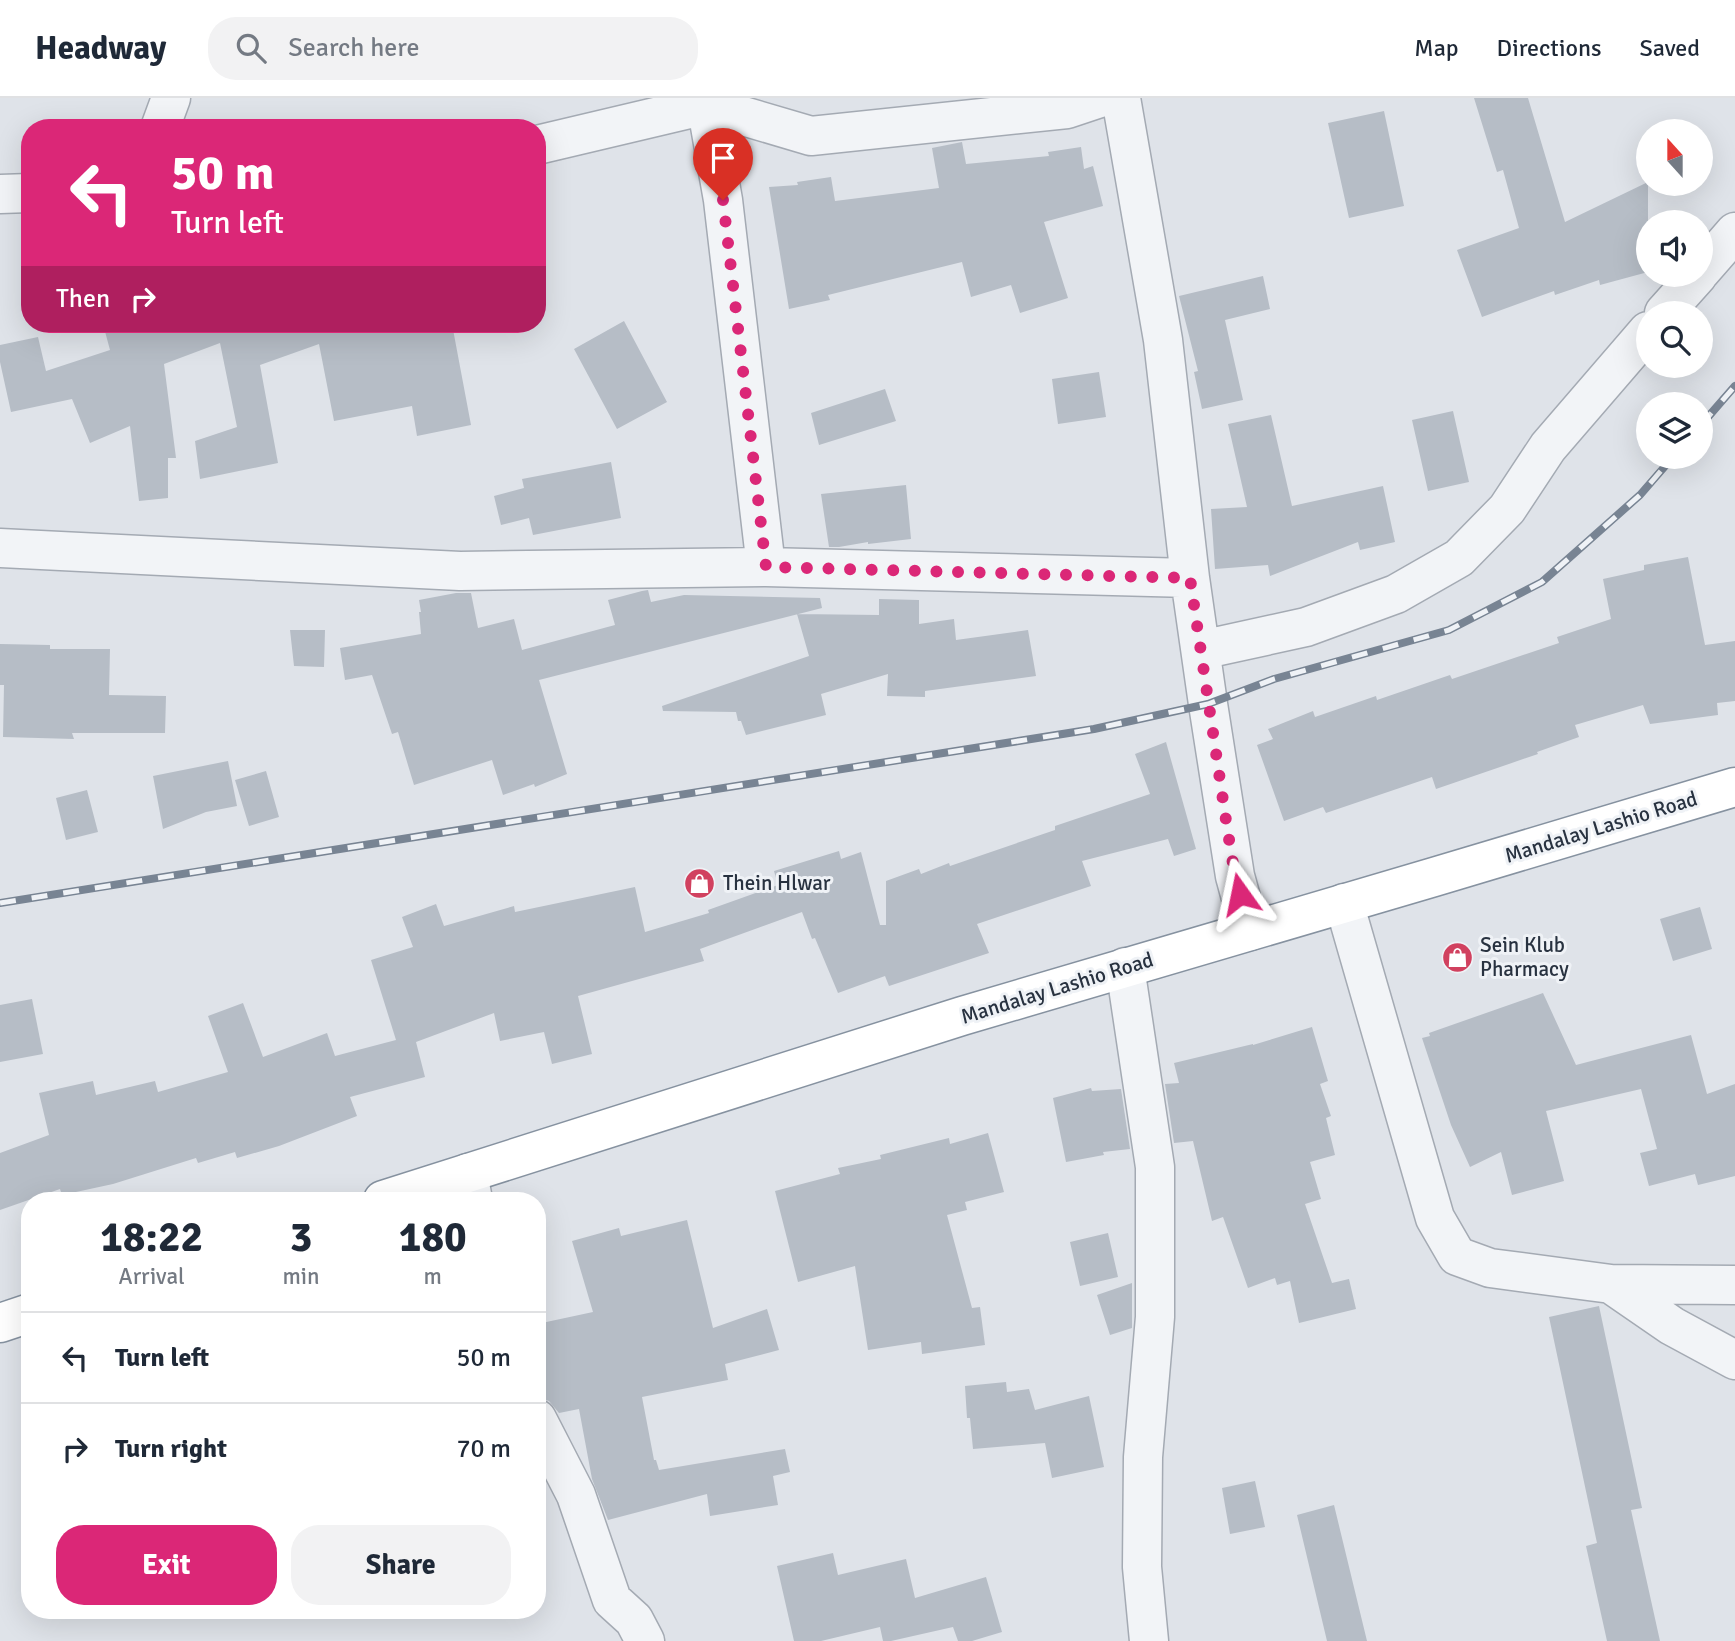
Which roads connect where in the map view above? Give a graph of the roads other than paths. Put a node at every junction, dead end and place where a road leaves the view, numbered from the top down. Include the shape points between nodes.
1 (171, 98) edge
2 (1100, 98) edge
3 (1121, 98) edge
4 (706, 101) edge
5 (163, 119) edge
6 (546, 143) edge
7 (21, 193) edge
8 (0, 194) edge
9 (1735, 232) edge
10 (1713, 257) edge
11 (1687, 287) edge
12 (1674, 301) edge
13 (1636, 345) edge
14 (0, 548) edge
15 (766, 567) junction
16 (1190, 578) junction
17 (1201, 650) junction
18 (1735, 787) edge
19 (1344, 903) junction
20 (1250, 931) junction
21 (1125, 967) junction
22 (470, 1187) edge
23 (437, 1192) edge
24 (1611, 1284) junction
25 (1735, 1285) edge
26 (21, 1316) edge
27 (0, 1323) edge
28 (1735, 1360) edge
29 (546, 1437) edge
30 (645, 1641) edge
31 (1149, 1641) edge

1 - 5 street
2 - 4 street via 1067,109 810,136
3 - 16 street via 1163,340
4 - 6 street
4 - 15 street via 723,200
7 - 8 street
9 - 10 street
11 - 12 street
13 - 17 street via 1548,447 1507,509 1459,558 1396,594 1306,627
14 - 15 street via 460,571
15 - 16 street
16 - 17 street
17 - 20 street via 1235,876
18 - 19 highway, Mandalay Lashio Road
19 - 20 highway, Mandalay Lashio Road
19 - 24 street via 1435,1218 1457,1256 1490,1268
20 - 21 highway, Mandalay Lashio Road
21 - 22 highway, Mandalay Lashio Road via 962,1016
21 - 31 street via 1155,1167 1155,1317 1142,1470 1142,1567
22 - 23 highway, Mandalay Lashio Road
24 - 25 street
24 - 28 street via 1672,1326
26 - 27 highway
29 - 30 street via 576,1495 612,1600 634,1620

